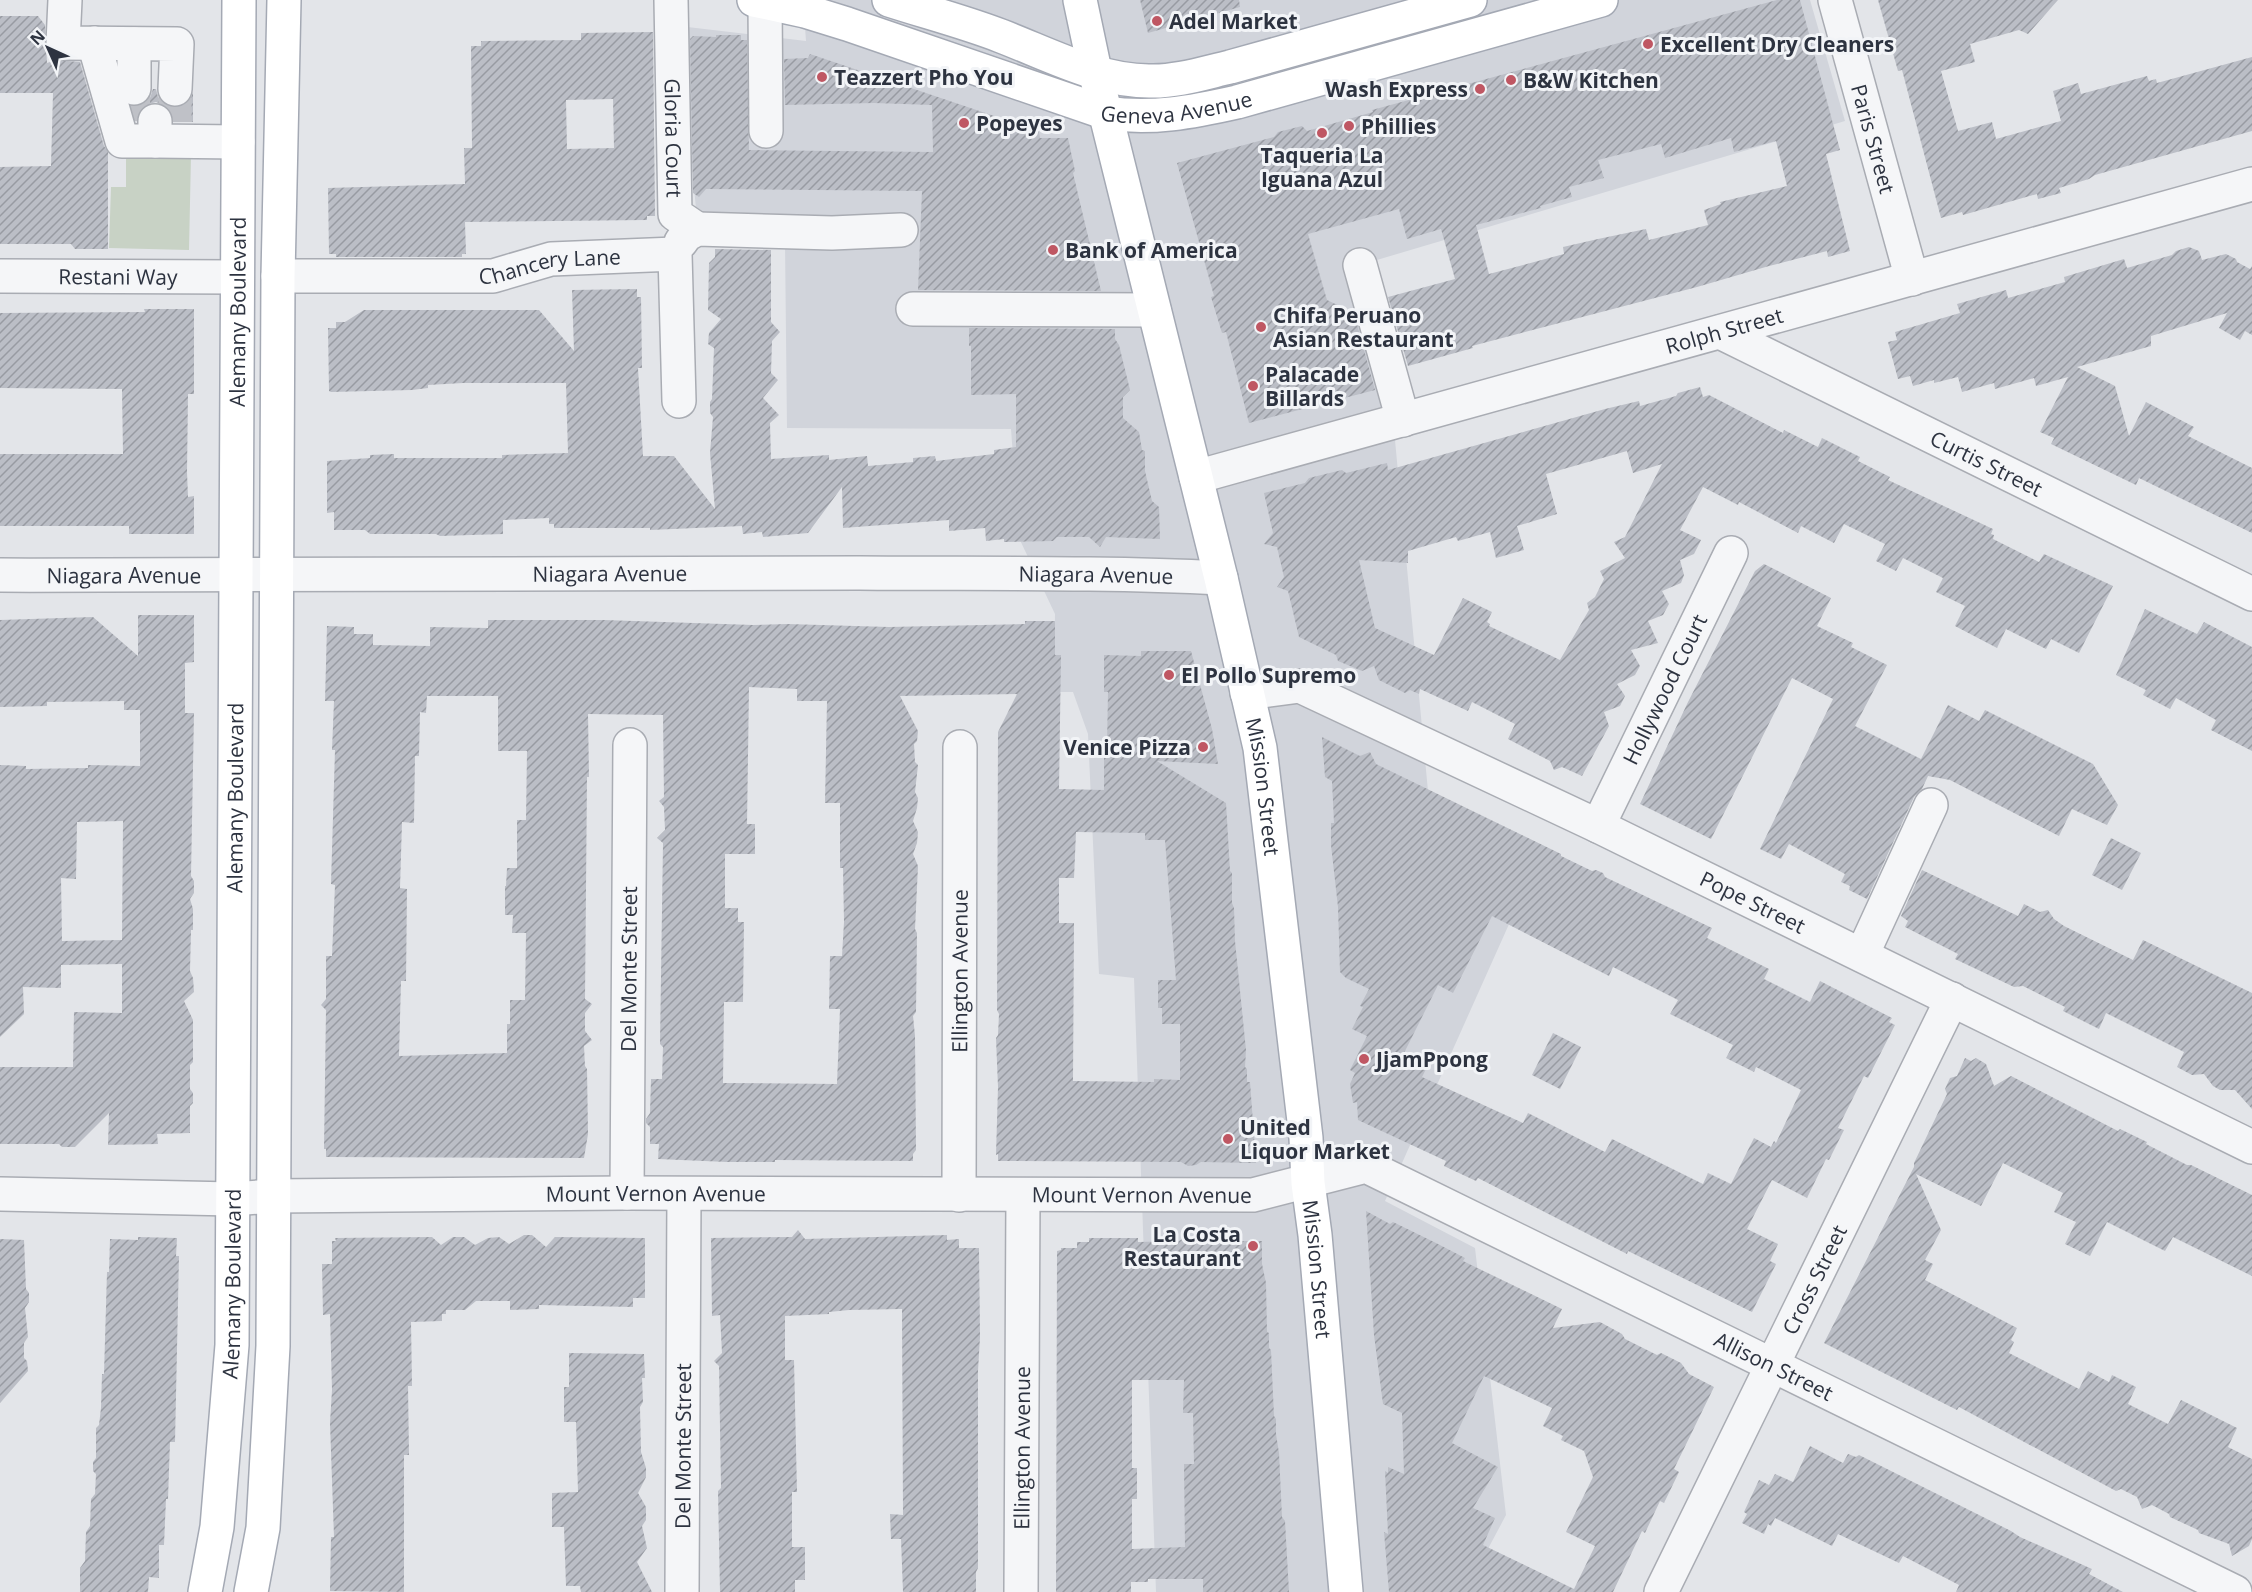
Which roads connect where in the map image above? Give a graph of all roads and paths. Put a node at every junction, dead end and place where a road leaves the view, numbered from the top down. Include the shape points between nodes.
1 (65, 0) edge
2 (239, 0) edge
3 (284, 0) edge
4 (671, 0) edge
5 (889, 0) edge
6 (1080, 0) edge
7 (1602, 0) edge
8 (1835, 0) edge
9 (759, 1) edge
10 (1461, 1) edge
11 (1467, 38) junction
12 (94, 43) junction
13 (1095, 71) junction
14 (155, 89) tunnel mouth
15 (1106, 113) junction
16 (766, 131) dead end
17 (238, 142) junction
18 (2245, 192) edge
19 (697, 229) junction
20 (901, 230) dead end
21 (675, 254) junction
22 (1360, 265) dead end
23 (0, 276) edge
24 (278, 276) junction
25 (237, 277) junction
26 (1912, 279) junction
27 (914, 309) dead end
28 (1154, 310) junction
29 (1720, 332) junction
30 (679, 401) dead end
31 (1403, 420) junction
32 (1196, 477) junction
33 (1731, 553) dead end
34 (0, 575) edge
35 (235, 576) junction
36 (277, 576) junction
37 (1221, 578) junction
38 (2252, 594) edge
39 (1247, 693) junction
40 (630, 745) dead end
41 (960, 747) dead end
42 (1931, 805) dead end
43 (1598, 826) junction
44 (1862, 955) junction
45 (1952, 999) junction
46 (2252, 1147) edge
47 (1308, 1183) junction
48 (0, 1194) edge
49 (627, 1194) junction
50 (684, 1194) junction
51 (959, 1195) junction
52 (1023, 1195) junction
53 (273, 1197) junction
54 (232, 1199) junction
55 (1772, 1365) junction
56 (205, 1592) edge
57 (251, 1592) edge
58 (682, 1592) edge
59 (1021, 1592) edge
60 (1346, 1592) edge
61 (1661, 1592) edge
62 (2235, 1592) edge

1 - 12 street via 63,43
2 - 17 main road, Alemany Boulevard
3 - 24 main road, Alemany Boulevard
4 - 19 street, Gloria Court via 675,214
5 - 13 main road, Geneva Avenue
6 - 13 main road, Mission Street
7 - 11 main road, Geneva Avenue
8 - 26 street, Paris Street
9 - 15 main road, Geneva Avenue via 847,24
9 - 16 street
10 - 11 street
10 - 13 main road, Geneva Avenue via 1191,76 1149,81
11 - 15 main road, Geneva Avenue via 1197,111 1132,117
12 - 14 street via 145,44
12 - 17 street via 122,141 154,127
13 - 15 main road, Mission Street
15 - 28 main road, Mission Street
17 - 25 main road, Alemany Boulevard
18 - 26 street, Rolph Street
19 - 20 street via 832,233
19 - 21 street via 686,235
21 - 24 street, Chancery Lane via 551,259 493,276
21 - 30 street
22 - 31 street
23 - 25 street, Restani Way
24 - 36 main road, Alemany Boulevard
25 - 35 main road, Alemany Boulevard
26 - 29 street, Rolph Street
27 - 28 street
28 - 32 main road, Mission Street
29 - 31 street, Rolph Street
29 - 38 street, Curtis Street
31 - 32 street, Rolph Street
32 - 37 main road, Mission Street
33 - 43 street, Hollywood Court
34 - 35 street, Niagara Avenue
35 - 36 street, Niagara Avenue
35 - 54 main road, Alemany Boulevard
36 - 37 street, Niagara Avenue via 648,572
36 - 53 main road, Alemany Boulevard
37 - 39 main road, Mission Street
39 - 43 street, Pope Street via 1300,686
39 - 47 main road, Mission Street via 1260,748
40 - 49 street, Del Monte Street
41 - 51 street, Ellington Avenue
42 - 44 street
43 - 44 street, Pope Street
44 - 45 street, Pope Street
45 - 46 street, Pope Street
45 - 55 street, Cross Street
47 - 52 street, Mount Vernon Avenue via 1253,1195
47 - 55 street, Allison Street via 1366,1166
47 - 60 main road, Mission Street
48 - 54 street, Mount Vernon Avenue
49 - 50 street, Mount Vernon Avenue
49 - 53 street, Mount Vernon Avenue
50 - 51 street, Mount Vernon Avenue
50 - 58 street, Del Monte Street
51 - 52 street, Mount Vernon Avenue
52 - 59 street, Ellington Avenue
53 - 54 street, Mount Vernon Avenue
53 - 57 main road, Alemany Boulevard via 273,1346 263,1528
54 - 56 main road, Alemany Boulevard via 232,1345 217,1527
55 - 61 street, Cross Street
55 - 62 street, Allison Street

